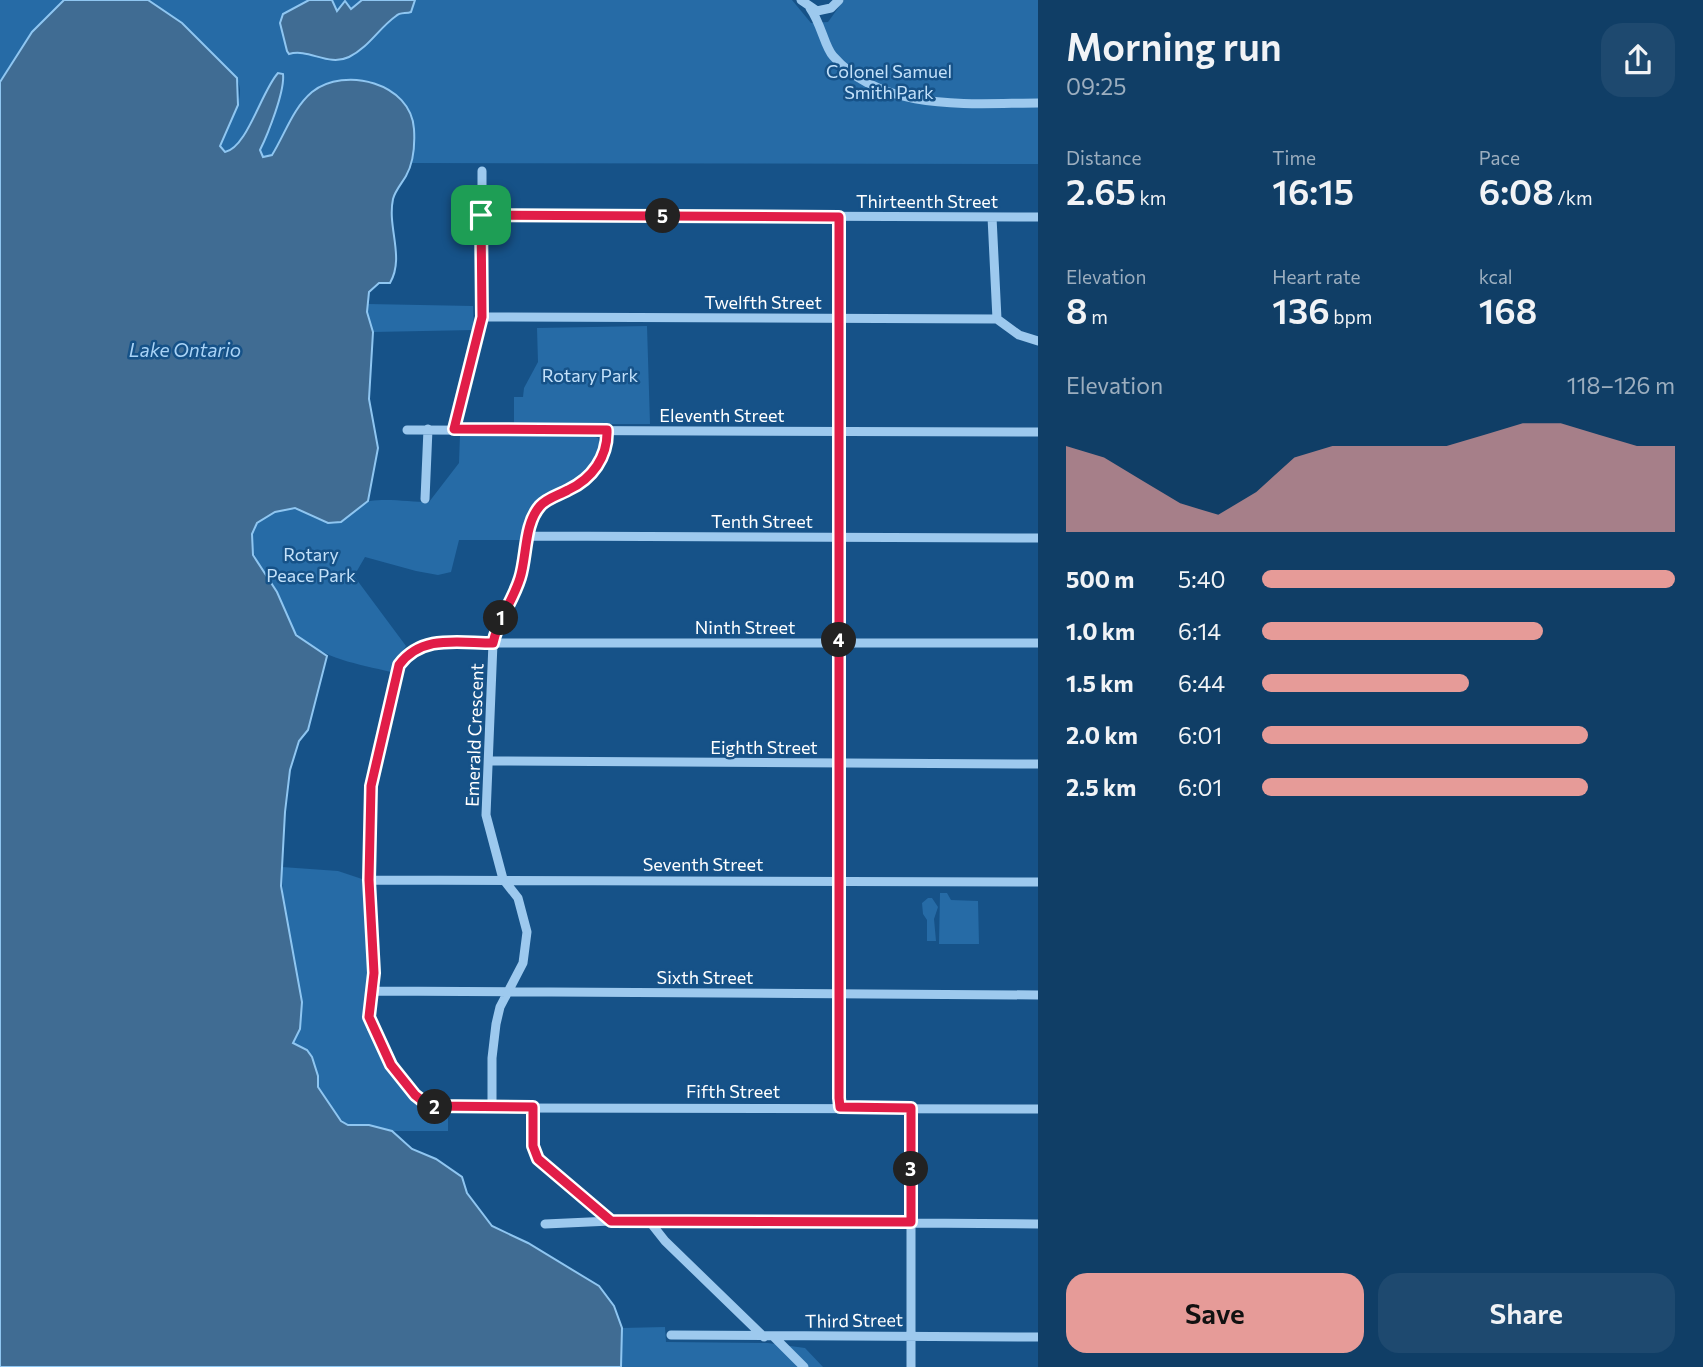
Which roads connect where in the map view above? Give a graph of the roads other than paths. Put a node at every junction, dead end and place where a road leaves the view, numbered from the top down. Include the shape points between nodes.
1 (801, 0) edge
2 (839, 0) edge
3 (810, 8) junction
4 (831, 8) junction
5 (823, 29) junction
6 (1038, 103) edge
7 (482, 171) dead end
8 (481, 215) junction
9 (839, 217) junction
10 (992, 217) junction
11 (1038, 217) edge
12 (482, 317) junction
13 (840, 318) junction
14 (997, 319) junction
15 (1038, 341) edge
16 (407, 429) dead end
17 (428, 429) junction
18 (454, 429) junction
19 (607, 430) junction
20 (840, 431) junction
21 (1038, 432) edge
22 (425, 499) dead end
23 (528, 536) junction
24 (840, 537) junction
25 (1038, 538) edge
26 (493, 643) junction
27 (839, 643) junction
28 (1038, 643) edge
29 (489, 761) junction
30 (840, 763) junction
31 (1038, 764) edge
32 (503, 879) junction
33 (369, 880) junction
34 (839, 881) junction
35 (1038, 882) edge
36 (372, 991) junction
37 (508, 993) junction
38 (838, 993) junction
39 (1038, 995) edge
40 (429, 1106) joint
41 (492, 1107) junction
42 (533, 1107) junction
43 (840, 1107) junction
44 (911, 1108) junction
45 (1038, 1109) edge
46 (611, 1221) junction
47 (650, 1222) junction
48 (911, 1222) junction
49 (545, 1224) dead end
50 (1038, 1224) edge
51 (671, 1335) dead end
52 (911, 1335) junction
53 (764, 1337) junction
54 (774, 1337) junction
55 (1038, 1337) edge
56 (804, 1367) edge
57 (911, 1367) edge

1 - 3 street
2 - 4 street
3 - 4 street
3 - 5 street
4 - 5 street
5 - 6 street via 831,55 865,81 897,94 950,102
7 - 8 street
8 - 9 street, Thirteenth Street
8 - 12 street
9 - 10 street, Thirteenth Street
9 - 13 street
10 - 11 street, Thirteenth Street
10 - 14 street
12 - 13 street, Twelfth Street
12 - 18 street
13 - 14 street, Twelfth Street
13 - 20 street
14 - 15 street via 1019,335
16 - 17 street, Eleventh Street
17 - 18 street, Eleventh Street
17 - 22 street
18 - 19 street, Eleventh Street
19 - 20 street, Eleventh Street
19 - 23 street, Emerald Crescent via 594,470 578,486 542,503
20 - 21 street, Eleventh Street
20 - 24 street
23 - 24 street, Tenth Street
23 - 26 street, Emerald Crescent via 520,579
24 - 25 street, Tenth Street
24 - 27 street
26 - 27 street, Ninth Street
26 - 29 street, Emerald Crescent
26 - 33 street, Ninth Street via 430,643 410,652 399,665 371,786
27 - 28 street, Ninth Street
27 - 30 street
29 - 30 street, Eighth Street
29 - 32 street, Emerald Crescent via 486,815
30 - 31 street, Eighth Street
30 - 34 street
32 - 33 street, Seventh Street
32 - 34 street, Seventh Street
32 - 37 street, Emerald Crescent via 518,898 527,932 523,963
33 - 36 street, Ninth Street
34 - 35 street, Seventh Street
34 - 38 street
36 - 37 street, Sixth Street
36 - 40 street, Ninth Street via 372,1029 403,1081
37 - 38 street, Sixth Street
37 - 41 street, Emerald Crescent via 493,1038
38 - 39 street, Sixth Street
38 - 43 street
40 - 41 street, Fifth Street
41 - 42 street, Fifth Street
42 - 43 street, Fifth Street
42 - 46 street via 533,1146 538,1159
43 - 44 street, Fifth Street
44 - 45 street, Fifth Street
44 - 48 street
46 - 47 street
46 - 49 street
47 - 48 street
47 - 53 street
48 - 50 street
48 - 52 street
51 - 53 street, Third Street
52 - 54 street, Third Street
52 - 55 street, Third Street
52 - 57 street
53 - 54 street, Third Street
54 - 56 street

